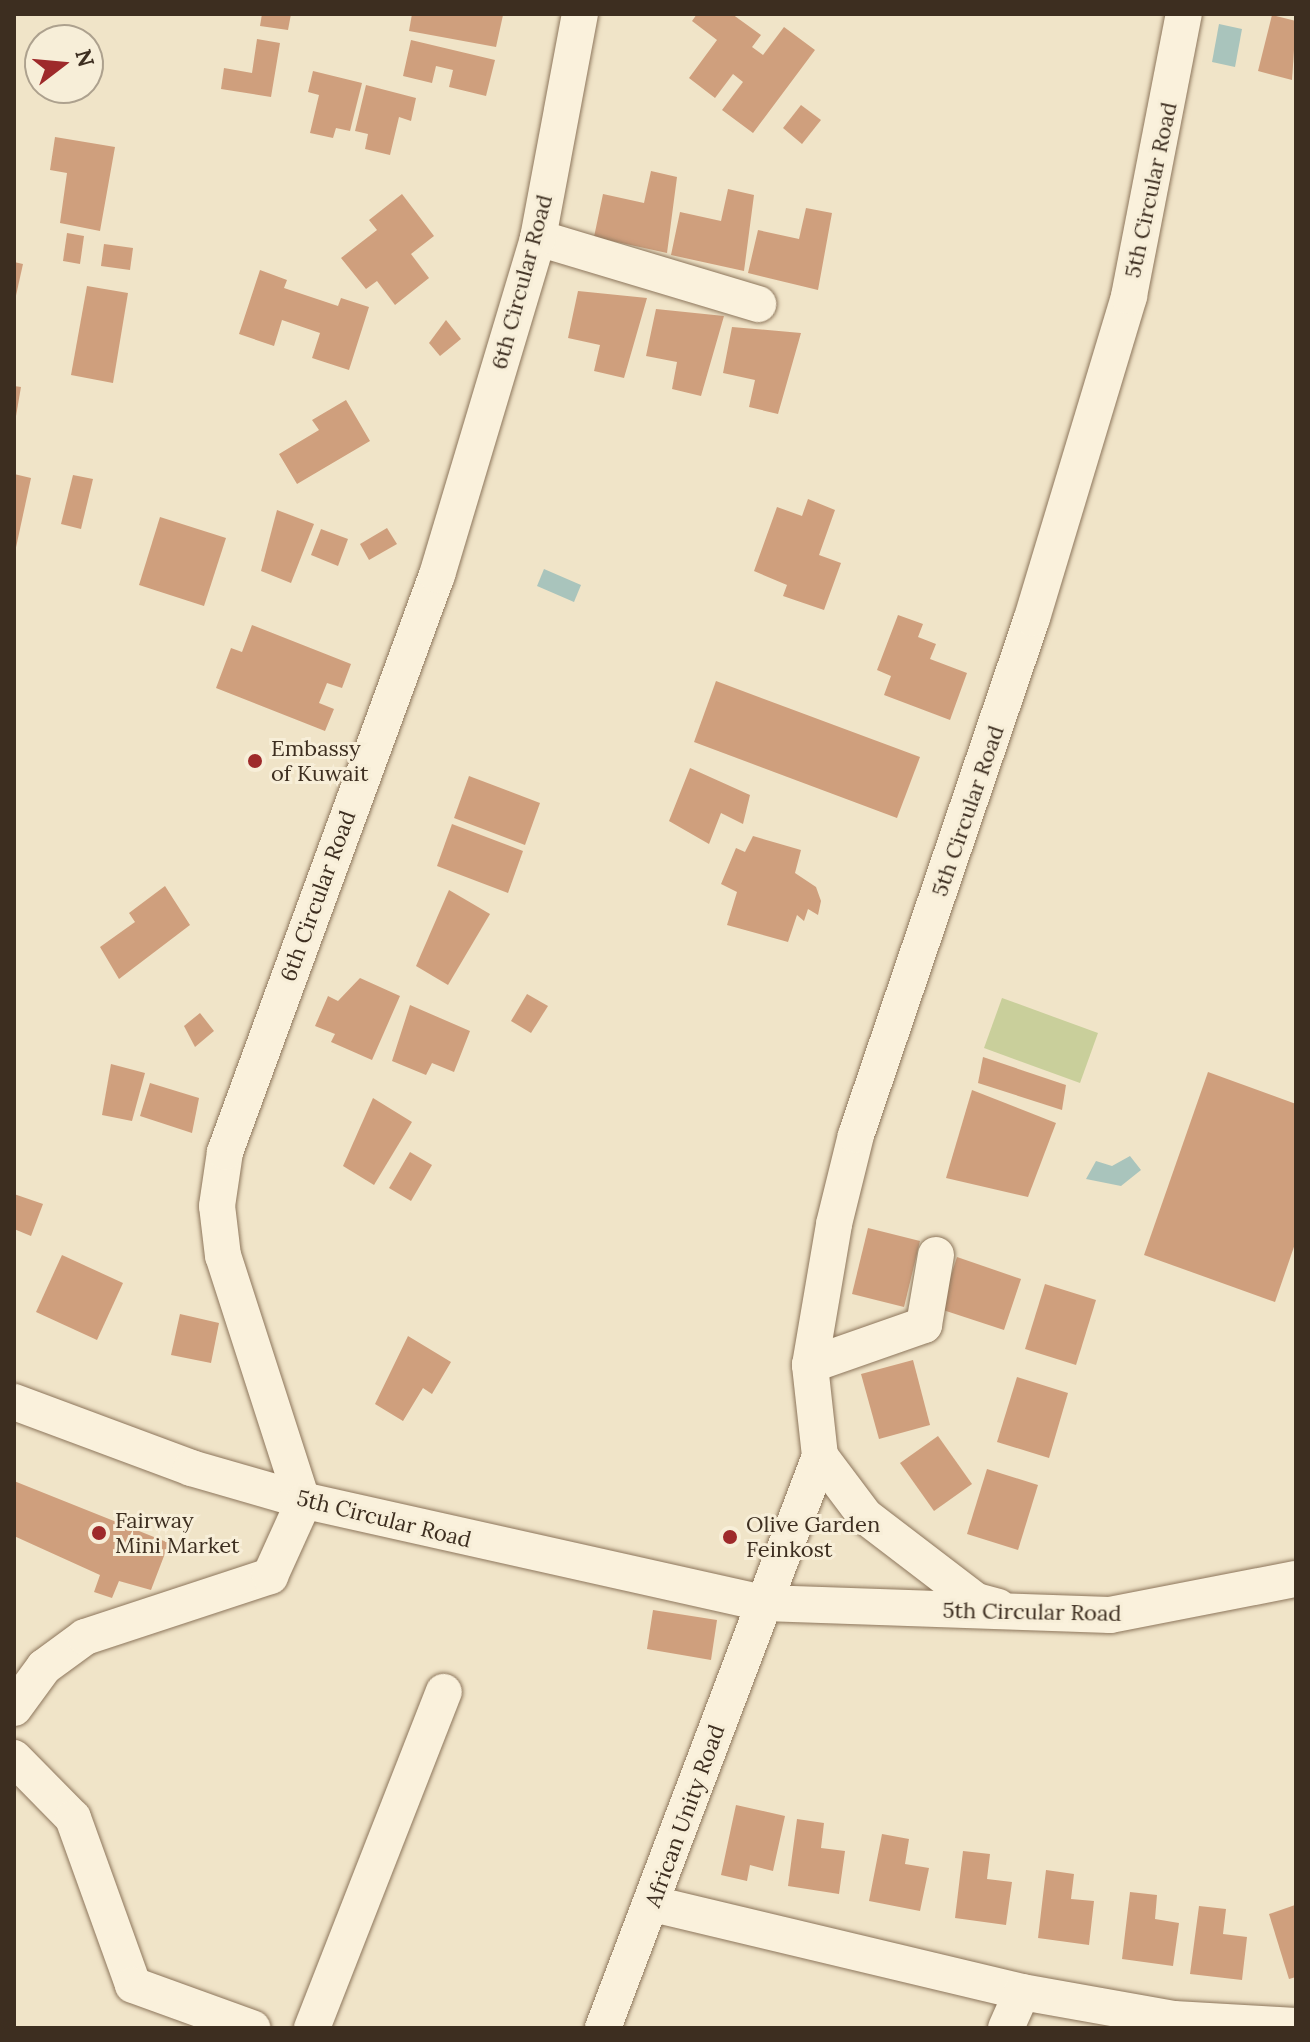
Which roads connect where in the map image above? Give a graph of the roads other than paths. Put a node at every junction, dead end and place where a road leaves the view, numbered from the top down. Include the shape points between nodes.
1 (580, 14) edge
2 (1184, 14) edge
3 (538, 238) junction
4 (758, 304) dead end
5 (936, 1255) dead end
6 (810, 1365) junction
7 (14, 1402) edge
8 (820, 1456) junction
9 (303, 1501) junction
10 (1296, 1555) edge
11 (1281, 1583) edge
12 (764, 1603) junction
13 (1027, 1615) junction
14 (444, 1692) dead end
15 (14, 1708) edge
16 (14, 1758) edge
17 (653, 1904) junction
18 (1022, 1992) junction
19 (1296, 2026) edge
20 (252, 2028) edge
21 (312, 2028) edge
22 (603, 2028) edge
23 (1006, 2028) edge

1 - 3 street, 6th Circular Road
2 - 6 street, 5th Circular Road via 1129,296 1028,632 856,1135 814,1318
3 - 4 street
3 - 9 street, 6th Circular Road via 437,575 225,1152 217,1206 223,1256
5 - 6 street via 924,1325
6 - 8 street, 5th Circular Road
7 - 9 street, 5th Circular Road via 191,1468
8 - 12 street, 5th Circular Road
8 - 13 street via 865,1516 946,1580 976,1601
9 - 12 street, 5th Circular Road
9 - 15 street via 270,1576 85,1637 44,1667
10 - 11 street
11 - 13 street, 5th Circular Road via 1167,1609
12 - 13 street, 5th Circular Road
12 - 17 street, African Unity Road
14 - 21 street
16 - 20 street via 73,1818 133,1985
17 - 18 street
17 - 22 street, African Unity Road
18 - 19 street via 1174,2019
18 - 23 street

